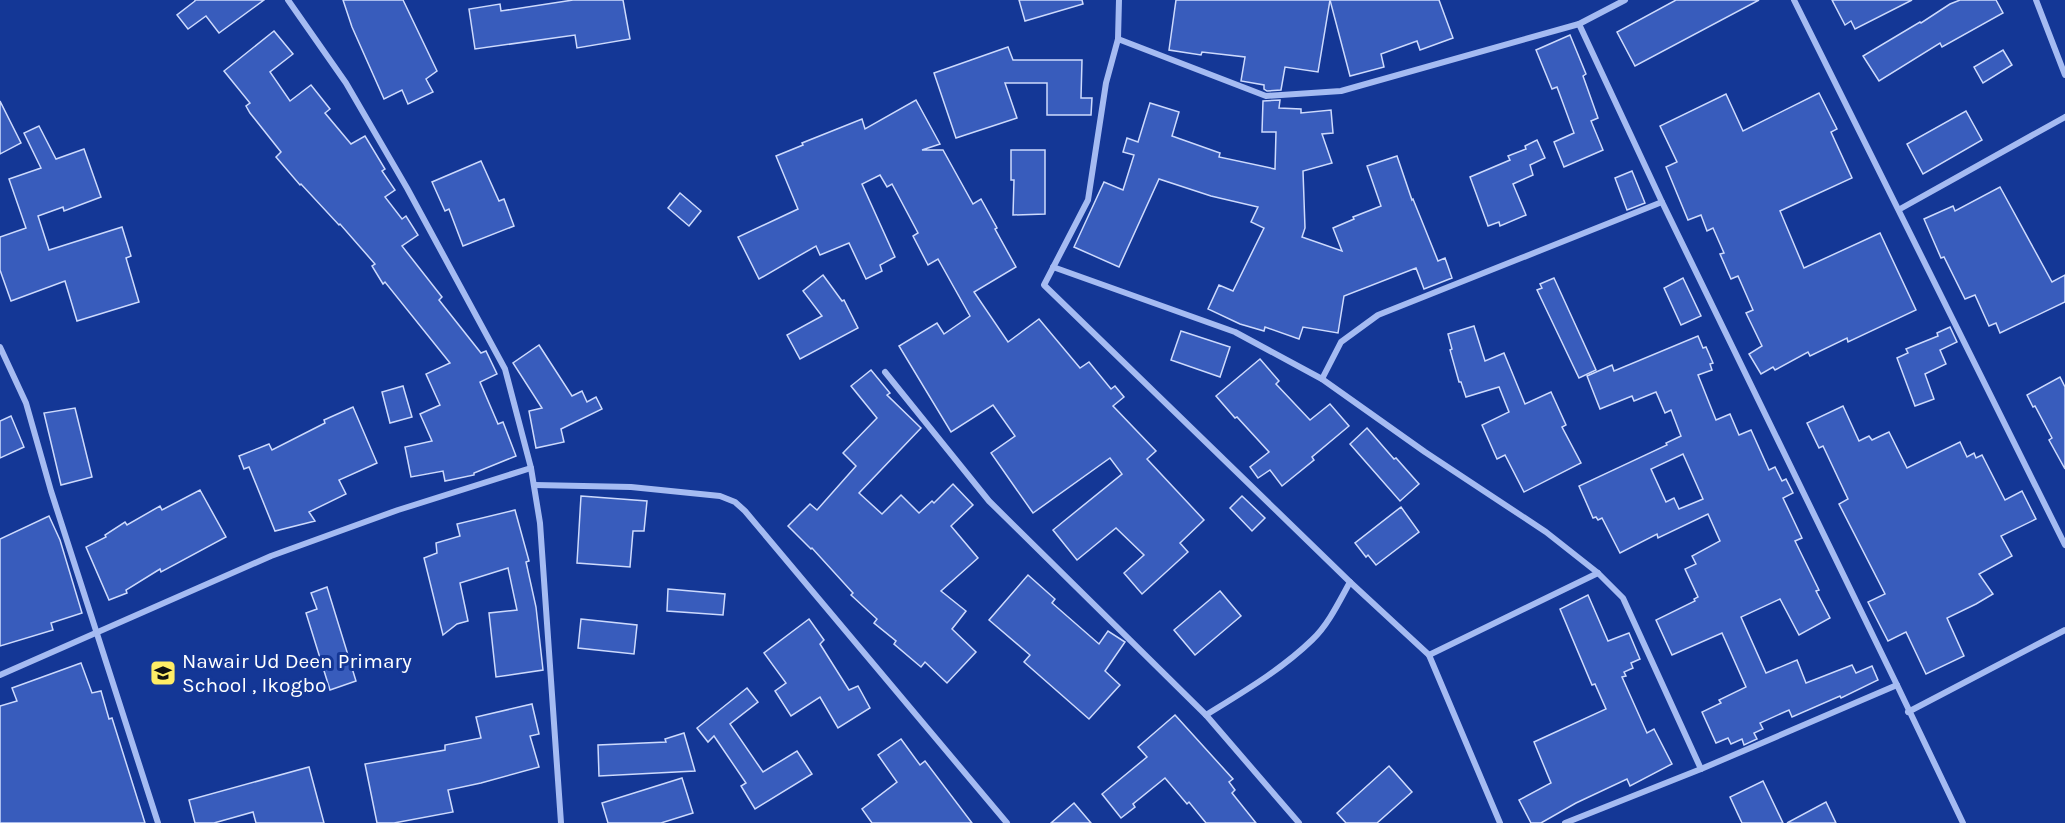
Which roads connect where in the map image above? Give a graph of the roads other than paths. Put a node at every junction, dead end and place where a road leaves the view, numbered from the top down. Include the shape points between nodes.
1 (288, 0) edge
2 (1119, 0) edge
3 (1625, 0) edge
4 (1794, 0) edge
5 (2036, 0) edge
6 (1580, 24) junction
7 (1118, 39) junction
8 (2065, 75) edge
9 (2065, 117) edge
10 (1662, 202) junction
11 (1900, 209) junction
12 (1053, 267) junction
13 (0, 347) edge
14 (885, 372) dead end
15 (1322, 379) junction
16 (531, 468) junction
17 (535, 485) junction
18 (2065, 544) edge
19 (1598, 573) junction
20 (1350, 582) junction
21 (2065, 630) edge
22 (97, 634) junction
23 (1429, 655) junction
24 (0, 675) edge
25 (1897, 685) junction
26 (1908, 712) junction
27 (1206, 715) junction
28 (1701, 770) junction
29 (158, 823) edge
30 (561, 823) edge
31 (1007, 823) edge
32 (1299, 823) edge
33 (1500, 823) edge
34 (1565, 823) edge
35 (1963, 823) edge

1 - 16 street via 346,83 505,369
2 - 7 street
3 - 6 street
4 - 11 street
5 - 8 street
6 - 7 street via 1341,91 1278,96 1266,96
6 - 10 street
7 - 12 street via 1106,83 1088,200
9 - 11 street
10 - 15 street via 1378,315 1341,342
10 - 25 street
11 - 18 street
12 - 15 street via 1234,332
12 - 20 street via 1044,285
13 - 22 street via 26,403
14 - 27 street via 989,501
15 - 19 street via 1546,532
16 - 17 street
16 - 22 street via 398,510 272,556
17 - 30 street
17 - 31 street via 631,487 720,496 735,502
19 - 23 street
19 - 28 street via 1623,598
20 - 23 street
20 - 27 street via 1313,639 1263,679
21 - 26 street
22 - 24 street
22 - 29 street
23 - 33 street
25 - 26 street
25 - 28 street
26 - 35 street
27 - 32 street
28 - 34 street

